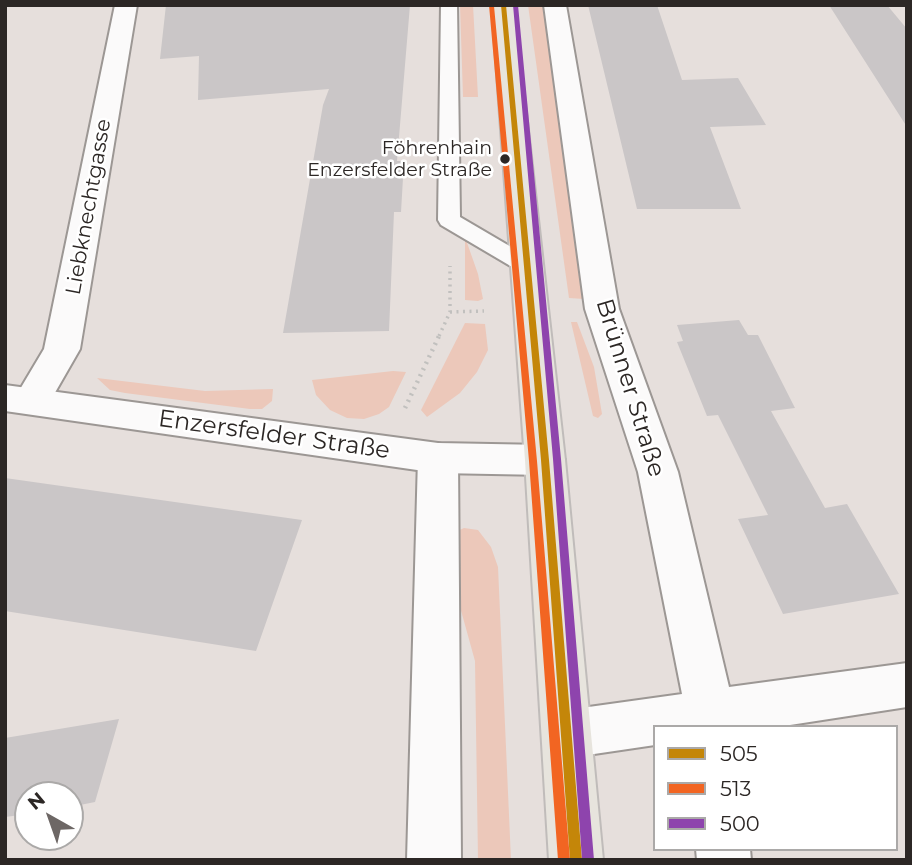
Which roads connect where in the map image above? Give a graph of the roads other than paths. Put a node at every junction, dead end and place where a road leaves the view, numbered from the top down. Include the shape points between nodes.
1 (126, 5) edge
2 (449, 5) edge
3 (503, 5) edge
4 (555, 5) edge
5 (527, 266) junction
6 (19, 400) edge
7 (438, 458) junction
8 (544, 460) junction
9 (907, 685) edge
10 (713, 720) edge
11 (661, 725) edge
12 (653, 726) edge
13 (567, 734) junction
14 (433, 860) edge
15 (576, 860) edge

1 - 6 street, Liebknechtgasse via 62,349
2 - 5 lane via 449,220
3 - 5 main road
4 - 10 street, Brünner Straße via 602,309 658,472
5 - 8 main road
6 - 7 street, Enzersfelder Straße
7 - 8 street, Enzersfelder Straße
7 - 14 street
8 - 13 main road
9 - 10 street
10 - 11 street
12 - 13 street
13 - 15 main road

